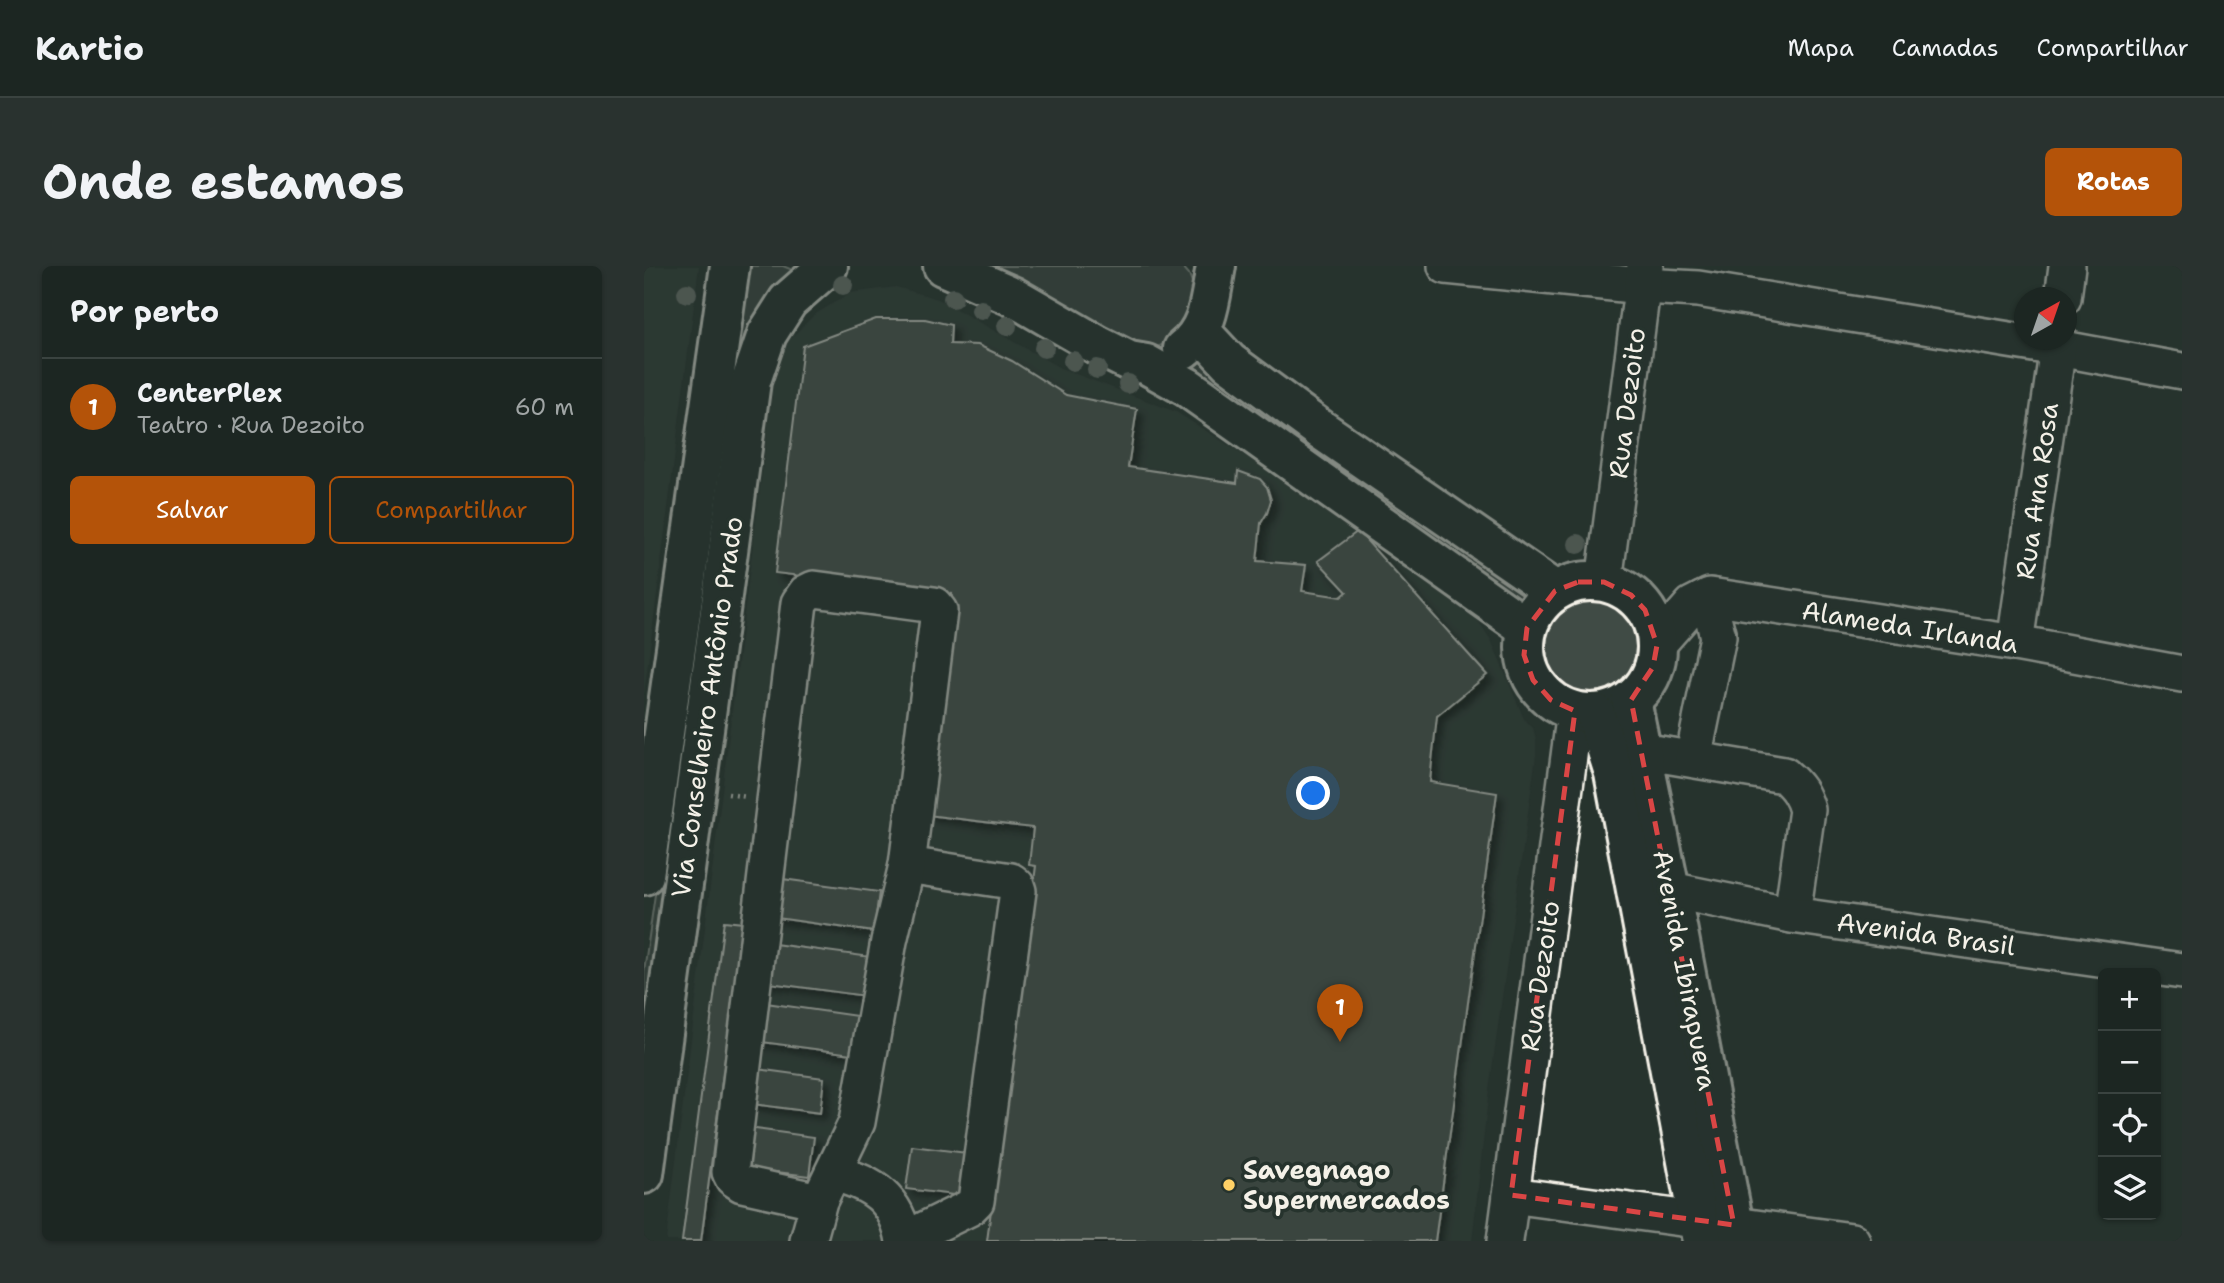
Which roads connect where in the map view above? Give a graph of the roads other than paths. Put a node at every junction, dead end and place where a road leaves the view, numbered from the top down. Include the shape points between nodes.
1 (730, 266) edge
2 (828, 266) edge
3 (943, 266) edge
4 (1446, 266) edge
5 (2067, 266) edge
6 (1644, 276) edge
7 (2064, 287) edge
8 (1206, 290) edge
9 (2014, 337) edge
10 (2077, 348) edge
11 (2057, 350) edge
12 (1146, 364) junction
13 (2182, 371) edge
14 (1604, 582) junction
15 (1555, 591) junction
16 (1702, 600) junction
17 (1527, 628) junction
18 (2015, 643) junction
19 (1657, 645) junction
20 (2182, 674) edge
21 (1631, 700) junction
22 (1585, 712) junction
23 (1642, 751) junction
24 (1693, 759) junction
25 (907, 865) junction
26 (644, 875) edge
27 (1670, 890) junction
28 (1792, 915) junction
29 (2182, 971) edge
30 (644, 1174) edge
31 (826, 1187) junction
32 (1511, 1195) junction
33 (1718, 1232) edge
34 (904, 1240) edge
35 (808, 1241) edge
36 (1505, 1241) edge
37 (1848, 1241) edge

1 - 26 main road, Via Conselheiro Antônio Prado
2 - 30 main road, Via Conselheiro Antônio Prado via 788,301 767,334 751,381
3 - 12 main road via 1014,297 1129,361
4 - 6 street
5 - 7 street
6 - 9 street via 1698,289
6 - 14 street, Rua Dezoito
8 - 12 main road via 1192,343 1175,355
8 - 15 main road via 1229,362
10 - 13 street
11 - 18 street, Rua Ana Rosa
12 - 17 main road via 1188,387
14 - 15 main road via 1578,582
14 - 19 main road via 1631,595 1645,610
15 - 17 main road via 1537,607
16 - 18 street, Alameda Irlanda via 1710,596
16 - 19 street via 1692,605
16 - 24 street via 1718,637
17 - 22 main road via 1524,655 1533,680 1551,700
18 - 20 street, Alameda Irlanda
19 - 21 main road via 1654,667
21 - 22 main road via 1614,709
21 - 23 main road, Avenida Ibirapuera
22 - 32 street, Rua Dezoito
22 - 33 main road, Avenida Ibirapuera via 1614,772
23 - 24 street
23 - 27 main road, Avenida Ibirapuera
24 - 28 street via 1784,775 1796,785 1807,810
25 - 31 street via 857,1122
25 - 31 street via 939,611 934,605 814,589 799,603 730,1172 742,1184
25 - 34 street via 1011,881 1018,891 975,1201
27 - 28 street, Avenida Brasil
27 - 33 main road, Avenida Ibirapuera
28 - 29 street, Avenida Brasil
31 - 34 street via 849,1177 879,1192 899,1219
31 - 35 street
32 - 33 street
32 - 36 street, Rua Dezoito
33 - 37 street

